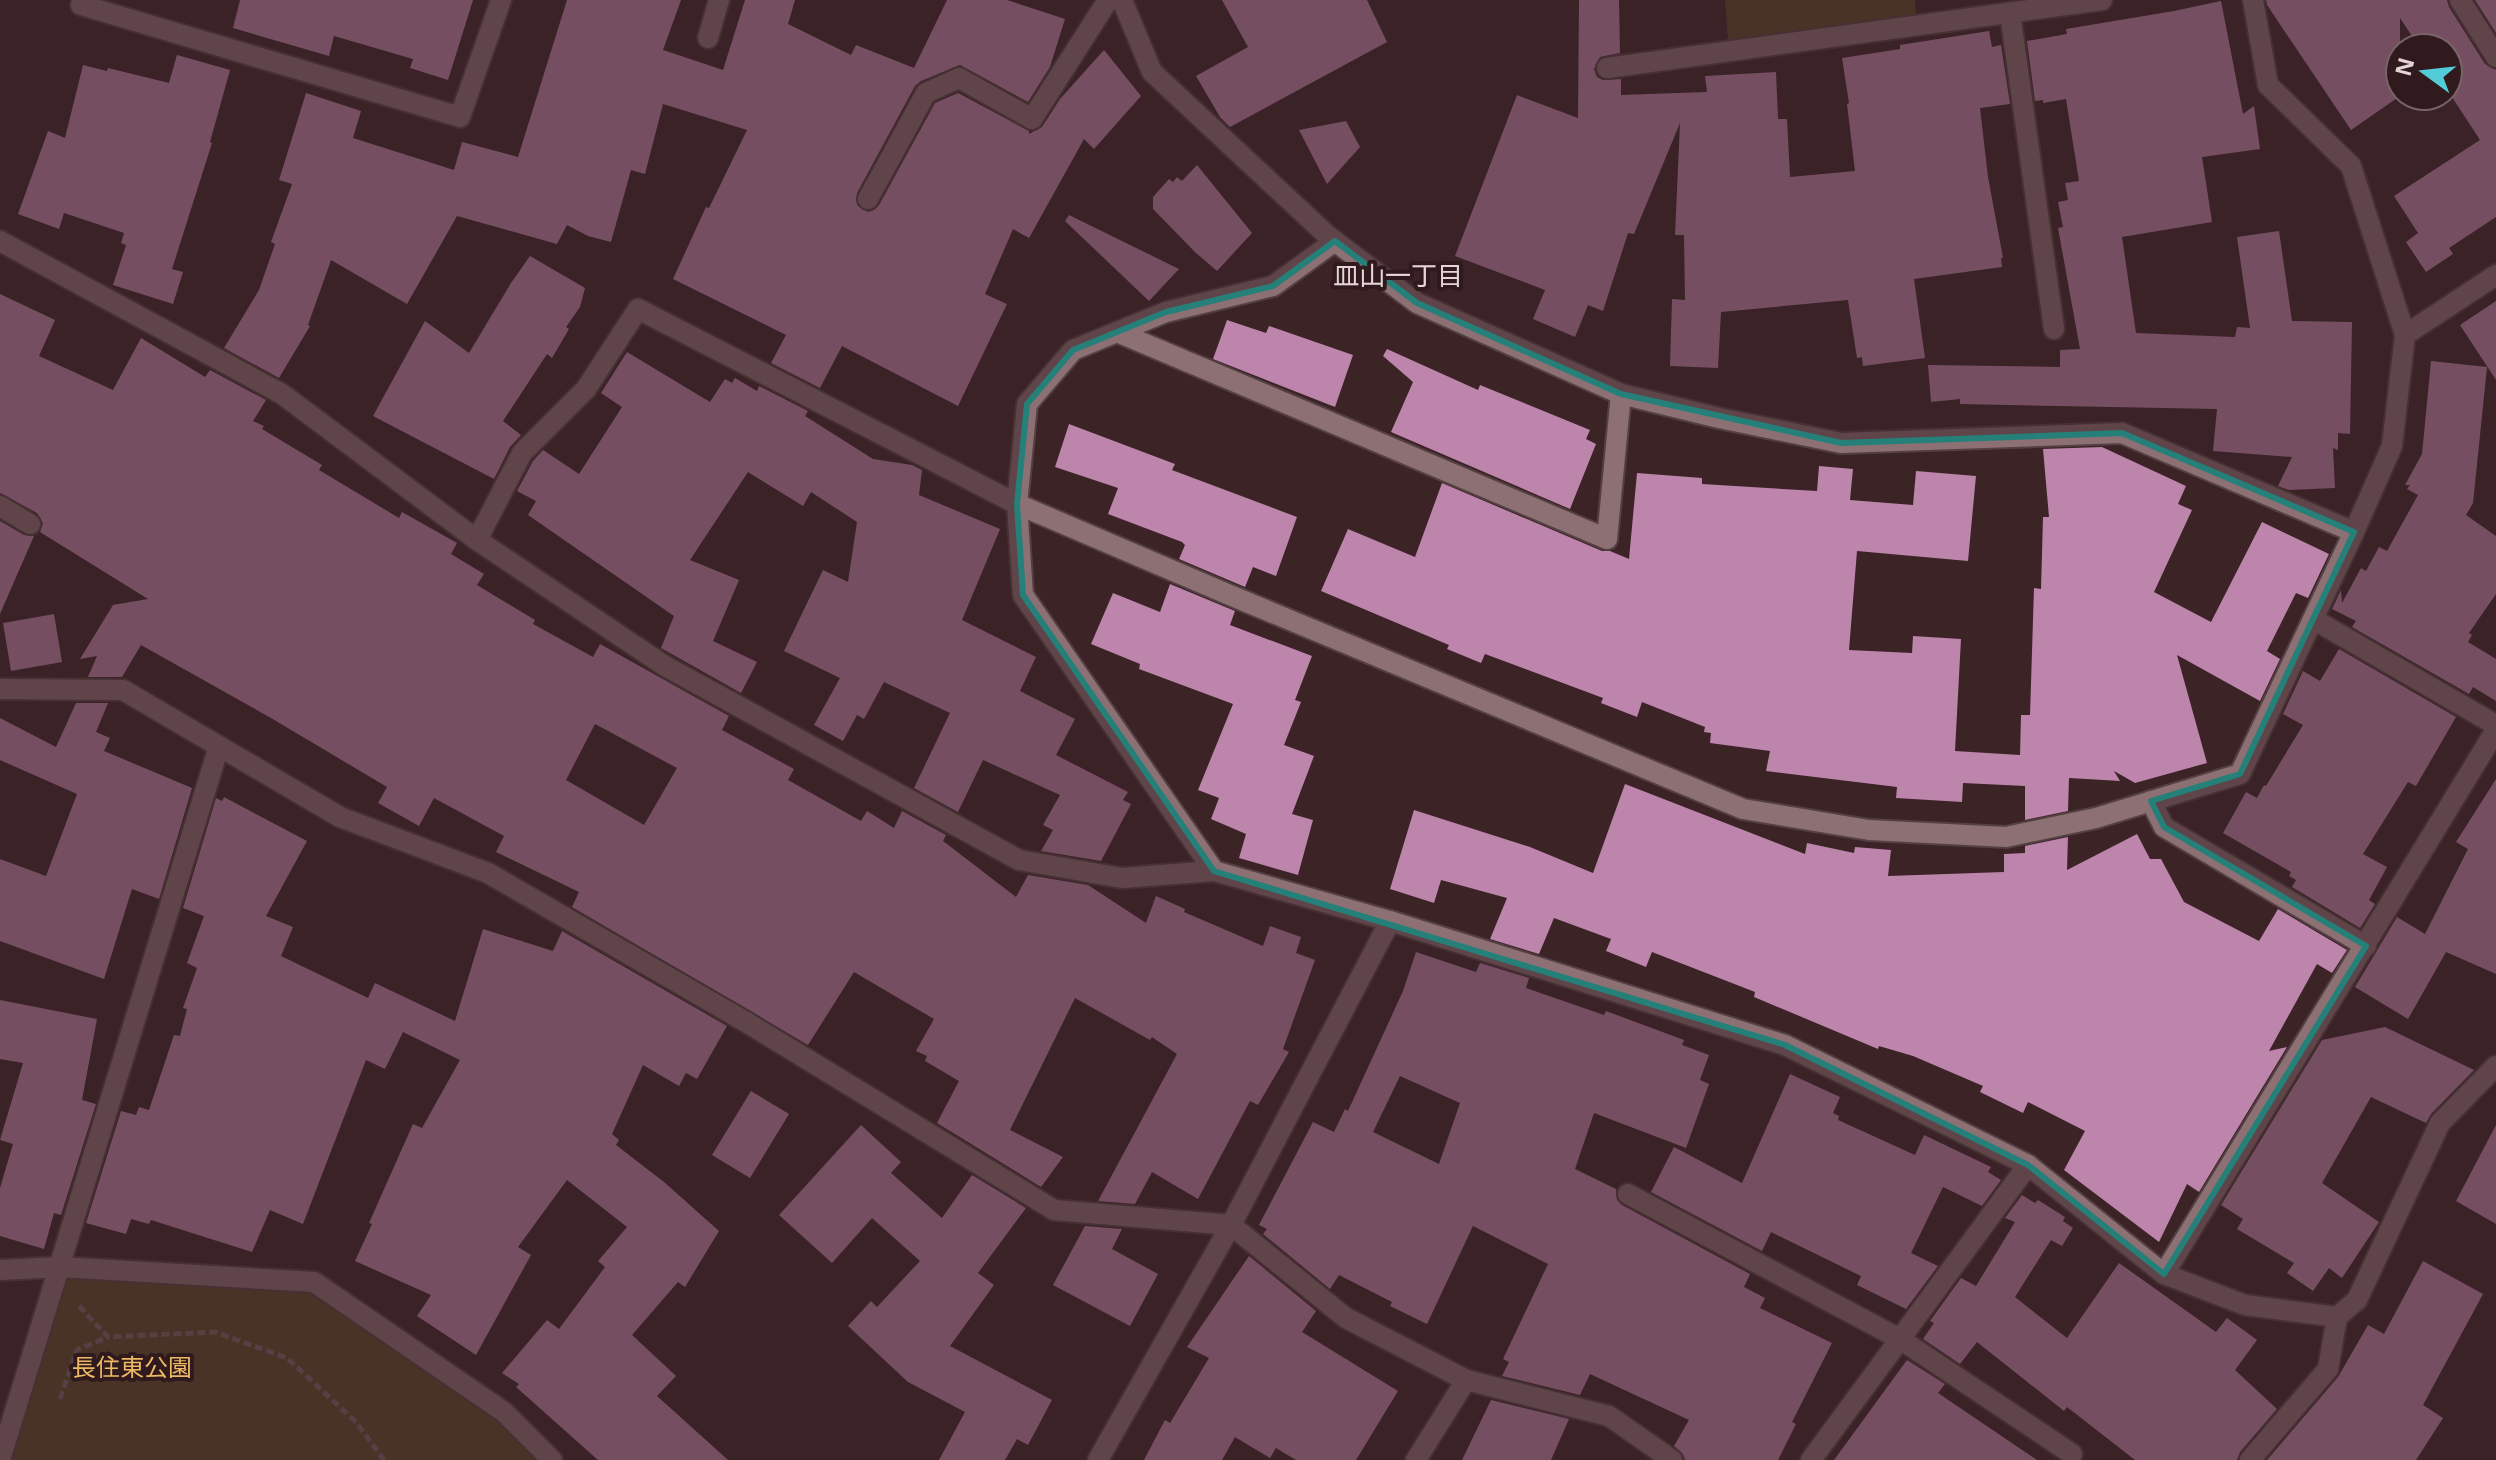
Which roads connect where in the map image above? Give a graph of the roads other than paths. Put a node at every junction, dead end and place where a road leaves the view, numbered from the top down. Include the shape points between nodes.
1 (82, 0) edge
2 (501, 0) edge
3 (719, 0) edge
4 (1108, 0) edge
5 (1122, 0) edge
6 (2102, 0) edge
7 (2253, 0) edge
8 (2460, 0) edge
9 (2010, 13) junction
10 (708, 38) dead end
11 (2496, 57) edge
12 (1607, 68) dead end
13 (868, 199) dead end
14 (0, 241) edge
15 (1335, 241) junction
16 (2496, 275) edge
17 (2054, 329) dead end
18 (1117, 332) junction
19 (2405, 335) junction
20 (1621, 394) junction
21 (1017, 504) junction
22 (0, 506) edge
23 (30, 524) dead end
24 (2354, 532) junction
25 (477, 540) junction
26 (2313, 619) junction
27 (0, 689) edge
28 (2496, 728) edge
29 (219, 746) junction
30 (2151, 801) junction
31 (1214, 871) junction
32 (1390, 921) junction
33 (2366, 946) junction
34 (2496, 1066) edge
35 (2028, 1165) junction
36 (1628, 1194) dead end
37 (1231, 1225) junction
38 (60, 1267) junction
39 (0, 1270) edge
40 (2164, 1274) junction
41 (2337, 1317) junction
42 (1900, 1339) junction
43 (1466, 1380) junction
44 (2072, 1454) dead end
45 (0, 1460) edge
46 (552, 1460) edge
47 (1098, 1460) edge
48 (1416, 1460) edge
49 (1672, 1460) edge
50 (1811, 1460) edge
51 (2250, 1460) edge

1 - 2 street via 81,5 460,117
3 - 10 street
4 - 13 street via 1032,119 959,78 926,93
5 - 15 street via 1152,72
6 - 9 street
7 - 19 street via 2268,85 2351,166
8 - 11 street
9 - 12 street
9 - 17 street
14 - 25 street via 282,394
15 - 18 street via 1273,286 1166,312
15 - 20 street via 1417,303
16 - 19 street
18 - 20 street via 1607,539
18 - 21 street via 1073,350 1027,404
19 - 24 street via 2392,446
20 - 24 street via 1841,443 2122,433
21 - 25 street via 638,309 586,389 522,453
21 - 30 street via 1743,809 1869,830 2006,837
21 - 31 street via 1023,595
22 - 23 street
24 - 26 street
25 - 31 street via 665,666 1019,860 1122,878
26 - 28 street
26 - 30 street via 2240,774
27 - 29 street via 123,690
28 - 33 street
29 - 37 street via 340,817 488,873 1054,1210
29 - 38 street
30 - 33 street via 2164,827
31 - 32 street
32 - 35 street via 1785,1045
32 - 37 street
33 - 40 street
34 - 41 street via 2440,1123 2357,1300
35 - 40 street
35 - 42 street
36 - 42 street
37 - 43 street via 1346,1318
37 - 47 street
38 - 39 street
38 - 45 street
38 - 46 street via 314,1282 504,1412
40 - 41 street via 2245,1305
41 - 51 street via 2328,1369
42 - 44 street
42 - 50 street
43 - 48 street
43 - 49 street via 1609,1416

